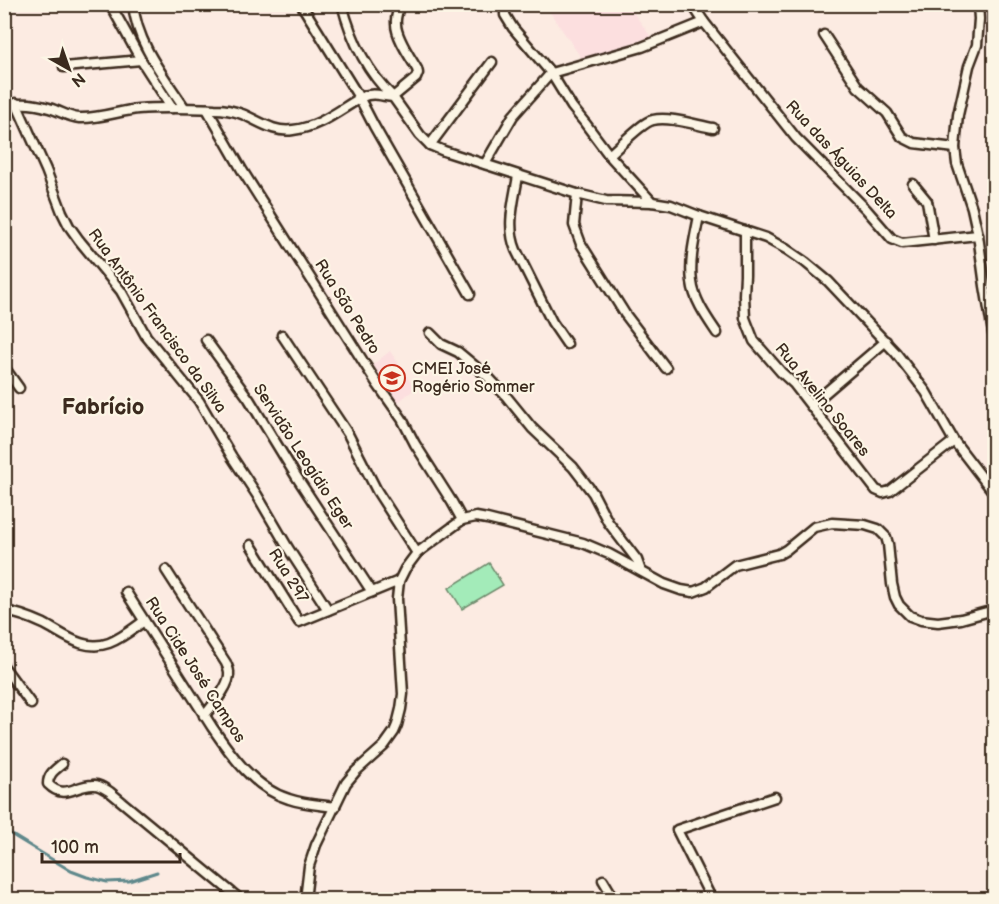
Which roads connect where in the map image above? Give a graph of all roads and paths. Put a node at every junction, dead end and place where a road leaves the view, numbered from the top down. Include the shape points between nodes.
1 (108, 4) edge
2 (133, 4) edge
3 (301, 4) edge
4 (342, 4) edge
5 (400, 4) edge
6 (505, 4) edge
7 (692, 4) edge
8 (978, 4) edge
9 (704, 22) junction
10 (824, 35) dead end
11 (141, 60) junction
12 (492, 62) dead end
13 (64, 68) dead end
14 (551, 73) junction
15 (393, 97) junction
16 (360, 99) junction
17 (16, 103) junction
18 (4, 106) edge
19 (184, 107) junction
20 (172, 108) junction
21 (207, 109) junction
22 (713, 128) dead end
23 (430, 145) junction
24 (954, 148) junction
25 (609, 155) junction
26 (485, 164) junction
27 (518, 176) junction
28 (913, 184) dead end
29 (577, 194) junction
30 (652, 202) junction
31 (699, 216) junction
32 (745, 231) junction
33 (978, 235) junction
34 (934, 240) junction
35 (470, 294) dead end
36 (430, 333) dead end
37 (717, 333) dead end
38 (282, 335) dead end
39 (994, 339) edge
40 (207, 340) dead end
41 (886, 341) junction
42 (567, 344) dead end
43 (4, 367) edge
44 (666, 368) dead end
45 (19, 388) dead end
46 (811, 405) junction
47 (954, 441) junction
48 (994, 493) edge
49 (462, 520) junction
50 (251, 545) dead end
51 (417, 553) junction
52 (166, 570) dead end
53 (641, 571) junction
54 (399, 581) junction
55 (126, 592) dead end
56 (372, 592) junction
57 (328, 610) junction
58 (994, 610) edge
59 (4, 611) edge
60 (144, 621) junction
61 (4, 667) edge
62 (8, 679) edge
63 (31, 704) dead end
64 (204, 716) junction
65 (62, 764) dead end
66 (775, 797) dead end
67 (335, 807) junction
68 (603, 880) dead end
69 (241, 900) edge
70 (305, 900) edge
71 (615, 900) edge
72 (712, 900) edge

1 - 11 street
2 - 19 street via 134,20 148,54
3 - 16 street
4 - 15 street via 354,42 378,83
5 - 15 street via 395,25 418,73
6 - 14 street via 505,15 513,28
7 - 9 street, Rua das Águias Delta
8 - 24 street via 977,45 960,105
9 - 14 street via 650,44
9 - 34 street, Rua das Águias Delta via 796,138 892,239 902,243
10 - 24 street via 858,87 887,113 902,137 914,143
11 - 13 street
11 - 20 street
12 - 23 street
14 - 25 street
14 - 26 street via 513,116
15 - 16 street via 374,94
15 - 23 street
16 - 21 street via 321,123 290,131 271,128 236,112
16 - 35 street
17 - 18 street
17 - 20 street via 81,118
17 - 57 street, Rua Antônio Francisco da Silva via 69,226 121,291 146,336 199,401
19 - 20 street
19 - 21 street
21 - 49 street, Rua São Pedro
22 - 25 street via 651,120
23 - 26 street
24 - 33 street
25 - 30 street
26 - 27 street
27 - 29 street
27 - 42 street via 510,226 512,239 552,322
28 - 34 street via 927,201
29 - 30 street via 606,201
29 - 44 street via 574,225 580,244
30 - 31 street
31 - 32 street
31 - 37 street via 692,281 700,305
32 - 41 street via 776,243 817,271
32 - 46 street, Rua Avelino Soares via 744,312 750,333
33 - 34 street, Rua das Águias Delta
33 - 39 street
36 - 53 street via 488,377 532,428 573,467
38 - 51 street via 348,434 377,491
40 - 56 street, Servidão Leogídio Eger
41 - 46 street
41 - 47 street via 919,382
43 - 45 street
46 - 47 street, Rua Avelino Soares via 881,493 890,491
47 - 48 street
49 - 51 street
49 - 53 street via 487,519 583,543
50 - 57 street, Rua 297 via 299,622
51 - 54 street
52 - 64 street via 229,672 228,681
53 - 58 street via 664,584 693,592 735,565 779,554 814,527 832,523 865,525 886,537 895,597 910,616 938,622
54 - 56 street
54 - 67 street via 396,600 403,694 397,725 384,746 349,778
55 - 60 street, Rua Cide José Campos
56 - 57 street
59 - 60 street via 31,618 91,646 116,640
60 - 64 street, Rua Cide José Campos
61 - 62 street
62 - 63 street
64 - 67 street, Rua Cide José Campos via 232,755 266,788 289,800
65 - 69 street via 48,779 51,787 65,792 92,784 110,792
66 - 72 street via 677,830
67 - 70 street via 309,866
68 - 71 street

